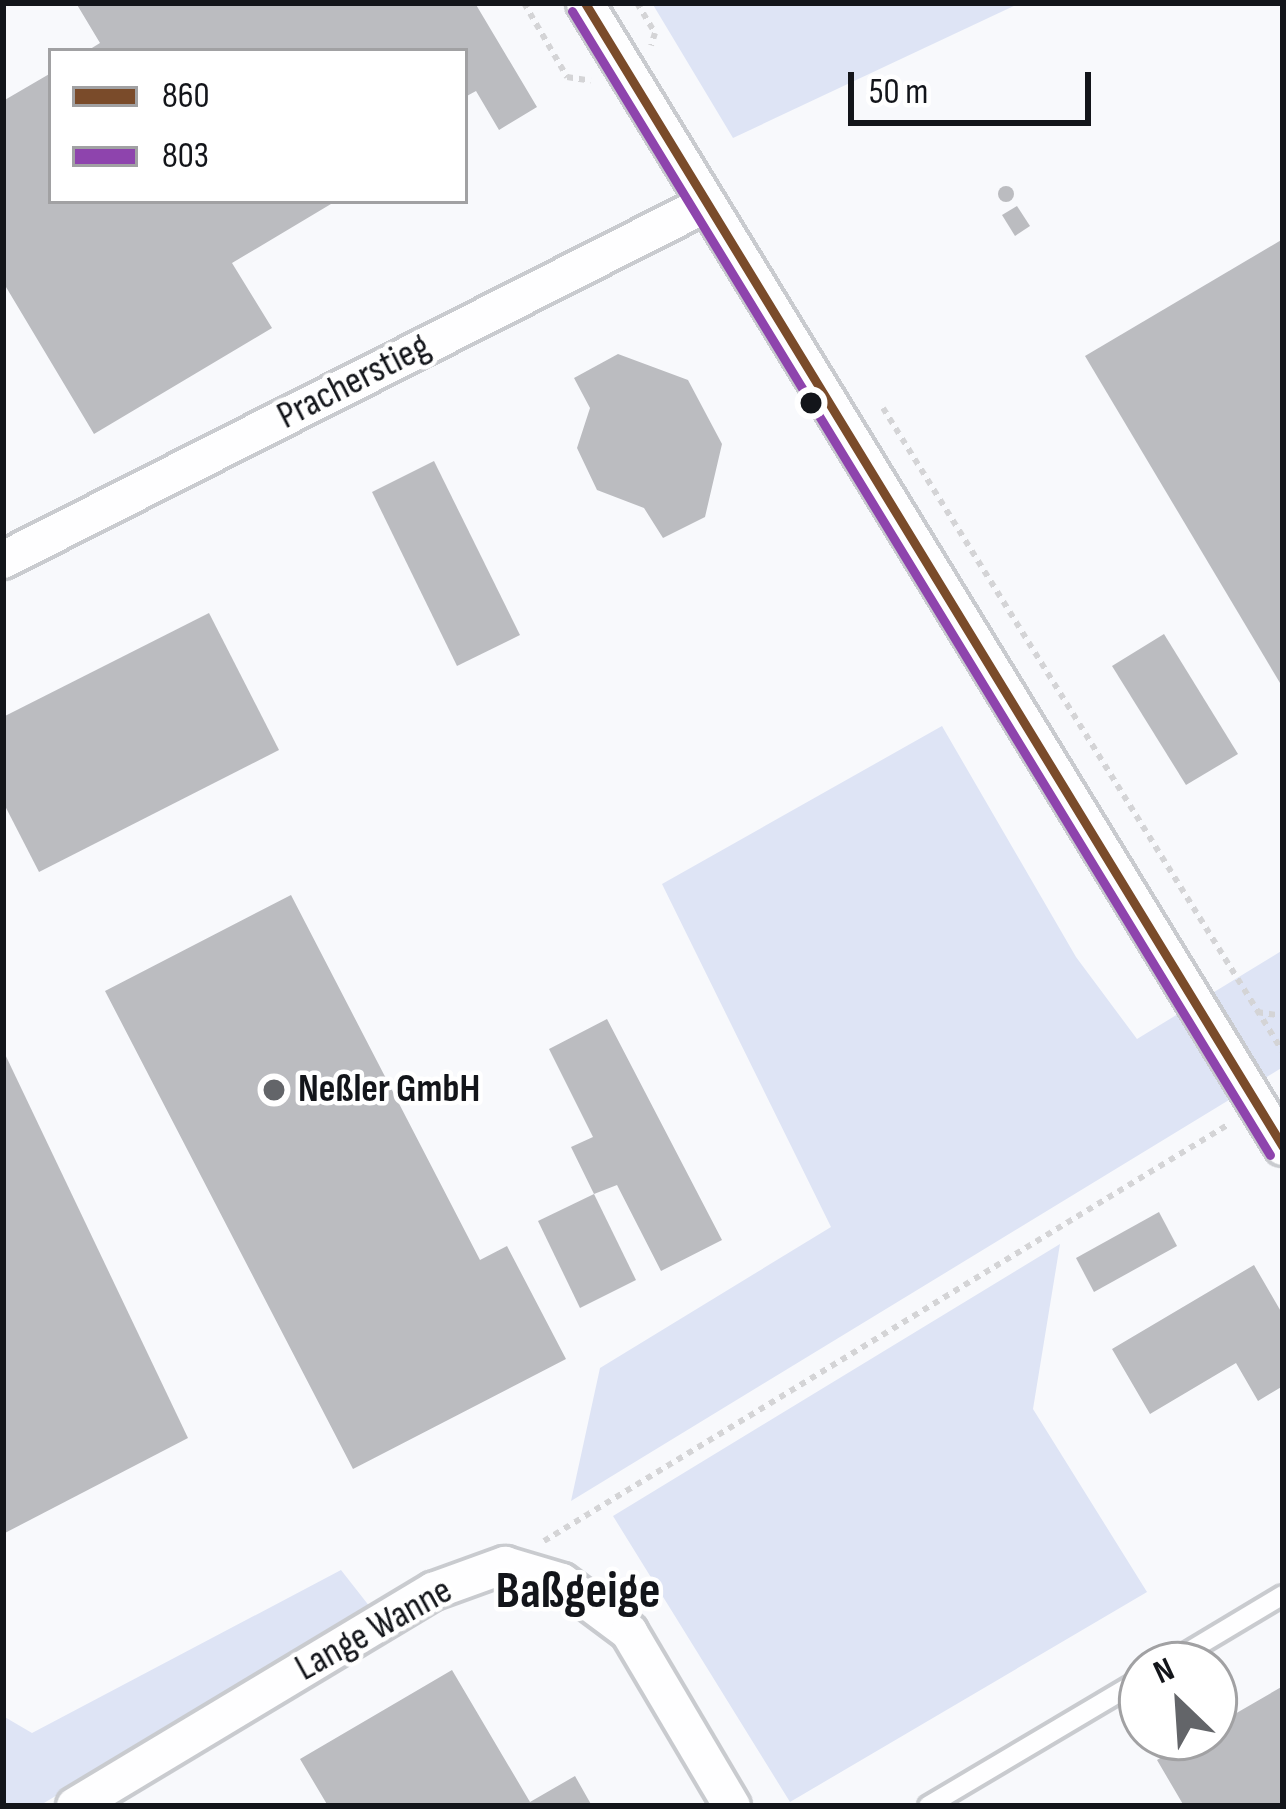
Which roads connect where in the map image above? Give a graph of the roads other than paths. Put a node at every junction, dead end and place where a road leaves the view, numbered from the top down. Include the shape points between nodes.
1 (585, 3) edge
2 (706, 204) junction
3 (3, 560) edge
4 (1283, 1147) edge
5 (1283, 1595) edge
6 (1206, 1641) edge
7 (1118, 1693) edge
8 (75, 1806) edge
9 (732, 1806) edge
10 (928, 1806) edge

1 - 2 street
2 - 3 street, Pracherstieg
2 - 4 street
5 - 6 lane
7 - 10 lane
8 - 9 street, Lange Wanne via 433,1591 505,1565 562,1582 629,1632

